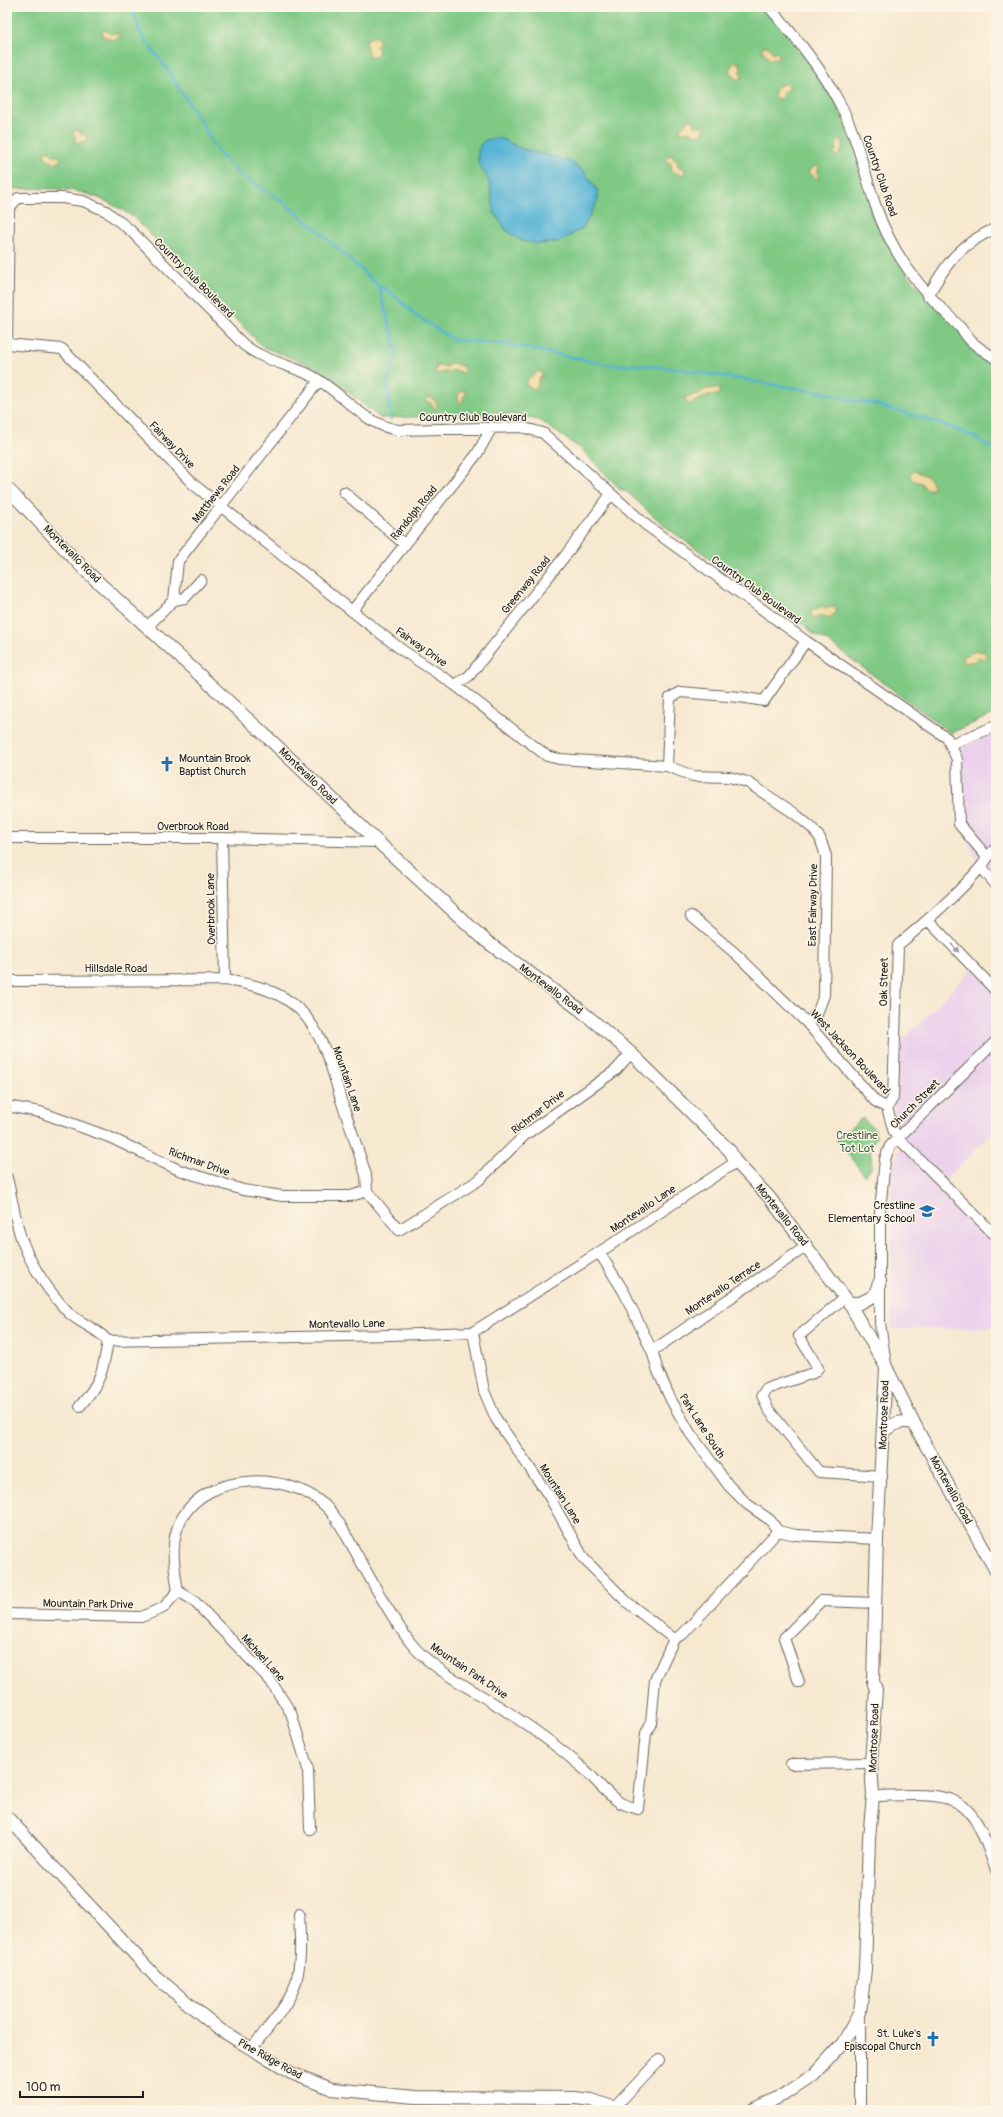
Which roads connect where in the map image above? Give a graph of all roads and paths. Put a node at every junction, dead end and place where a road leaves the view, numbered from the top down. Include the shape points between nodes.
1 (769, 7) edge
2 (996, 228) edge
3 (928, 296) junction
4 (7, 344) edge
5 (996, 359) edge
6 (319, 381) junction
7 (492, 427) junction
8 (7, 488) edge
9 (344, 492) dead end
10 (611, 494) junction
11 (222, 506) junction
12 (404, 544) junction
13 (201, 580) dead end
14 (174, 600) junction
15 (352, 612) junction
16 (148, 626) junction
17 (806, 641) junction
18 (455, 685) junction
19 (996, 726) edge
20 (951, 744) junction
21 (667, 766) junction
22 (7, 838) edge
23 (222, 838) junction
24 (378, 842) junction
25 (996, 848) edge
26 (987, 857) junction
27 (981, 867) junction
28 (996, 885) edge
29 (691, 916) dead end
30 (928, 920) junction
31 (7, 980) edge
32 (225, 980) junction
33 (996, 991) edge
34 (807, 1023) junction
35 (996, 1041) edge
36 (631, 1053) junction
37 (7, 1106) edge
38 (887, 1108) junction
39 (898, 1138) junction
40 (736, 1162) junction
41 (7, 1178) edge
42 (367, 1191) junction
43 (994, 1233) edge
44 (807, 1246) junction
45 (599, 1252) junction
46 (880, 1281) junction
47 (847, 1300) junction
48 (472, 1332) junction
49 (108, 1341) junction
50 (652, 1351) junction
51 (886, 1367) junction
52 (80, 1406) dead end
53 (914, 1423) junction
54 (884, 1431) junction
55 (882, 1476) junction
56 (778, 1531) junction
57 (877, 1539) junction
58 (996, 1571) edge
59 (178, 1591) junction
60 (876, 1603) junction
61 (7, 1614) edge
62 (674, 1639) junction
63 (799, 1682) dead end
64 (791, 1764) dead end
65 (871, 1764) junction
66 (873, 1796) junction
67 (7, 1817) edge
68 (310, 1829) dead end
69 (996, 1870) edge
70 (299, 1914) dead end
71 (860, 2012) junction
72 (860, 2037) junction
73 (845, 2038) junction
74 (251, 2049) junction
75 (659, 2060) dead end
76 (617, 2109) edge
77 (753, 2110) edge
78 (860, 2110) edge

1 - 3 street, Country Club Road via 808,51 840,102 857,144 876,208 910,274
2 - 3 street via 982,234 957,252 945,266
3 - 5 street, Country Club Road via 964,331 971,342
4 - 6 street, Country Club Boulevard via 9,208 18,198 62,198 83,201 106,211 130,230 244,345 264,358 308,374
4 - 11 street, Fairway Drive via 62,349 193,484
6 - 7 street, Country Club Boulevard via 372,421 388,428 398,430
6 - 11 street, Matthews Road
7 - 10 street, Country Club Boulevard via 521,427 543,433
7 - 12 street, Randolph Road via 477,454
8 - 16 main road, Montevallo Road via 85,570
9 - 12 street
10 - 17 street, Country Club Boulevard via 646,525
10 - 18 street, Greenway Road via 469,676
11 - 14 street, Matthews Road via 178,561
11 - 15 street, Fairway Drive
12 - 15 street, Randolph Road
13 - 14 street via 185,598
14 - 16 street
15 - 18 street, Fairway Drive via 402,650
16 - 24 main road, Montevallo Road
17 - 20 street, Country Club Boulevard via 938,731
17 - 21 street via 764,701 680,692 670,698
18 - 21 street, Fairway Drive via 547,756
19 - 20 street
20 - 26 street, Country Club Boulevard via 958,759 959,824
21 - 34 street, East Fairway Drive via 694,776 729,777 747,782 794,813 820,838 826,856 824,995 817,1014
22 - 23 street, Overbrook Road
23 - 24 street, Overbrook Road
23 - 32 street, Overbrook Lane
24 - 36 main road, Montevallo Road via 486,941 579,1009
25 - 26 street, Oak Street
26 - 27 street, Oak Street
27 - 28 street
27 - 30 street, Oak Street
29 - 34 street, West Jackson Boulevard via 736,954
30 -> 33 street
30 - 38 street, Oak Street via 898,945 893,1098
31 - 32 street, Hillsdale Road
32 - 42 street, Mountain Lane via 254,984 282,997 299,1010 315,1028 329,1060 364,1168
34 - 38 street, West Jackson Boulevard via 875,1101
35 - 39 street, Church Street
36 - 40 main road, Montevallo Road via 730,1151
36 - 42 street, Richmar Drive via 616,1070 525,1135 479,1180 399,1230
37 - 42 street, Richmar Drive via 40,1112 109,1137 179,1170 243,1190 289,1196 351,1196
38 - 39 street, West Jackson Boulevard
39 - 43 street, West Jackson Boulevard
39 - 46 street, Church Street via 890,1146 885,1159 880,1211
40 - 44 main road, Montevallo Road via 769,1197
40 - 45 street, Montevallo Lane
41 - 49 street via 21,1238 39,1276 69,1313 85,1326 101,1333
44 - 47 main road, Montevallo Road
44 - 50 street, Montevallo Terrace
45 - 48 street, Montevallo Lane
45 - 50 street, Park Lane South via 624,1292
46 - 47 main road via 874,1296 860,1303
46 - 51 street, Church Street via 880,1323
47 - 51 main road, Montevallo Road
47 - 55 street via 800,1336 818,1368 813,1373 766,1389 762,1395 768,1409 819,1472
48 - 49 street, Montevallo Lane
48 - 62 street, Mountain Lane via 484,1391 496,1419 549,1496 584,1559 627,1602
49 - 52 street via 102,1372 93,1391
50 - 56 street, Park Lane South via 671,1400 690,1432 729,1486 747,1504 770,1520
51 - 53 main road, Montevallo Road
51 - 54 main road, Montrose Road
53 - 54 main road via 899,1422
53 - 58 main road, Montevallo Road
54 - 55 main road, Montrose Road
55 - 57 main road, Montrose Road
56 - 57 street via 796,1535
56 - 62 street, Mountain Park Drive via 683,1634
57 - 60 main road, Montrose Road
59 - 61 street, Mountain Park Drive via 163,1608 141,1617
59 - 62 street, Mountain Park Drive via 172,1558 177,1528 182,1516 197,1499 224,1485 248,1481 269,1481 292,1486 322,1502 335,1515 388,1610 411,1643 429,1661 519,1719 583,1768 619,1802 638,1809 655,1680
59 - 68 street, Michael Lane via 193,1600 270,1680 291,1713 308,1769
60 - 63 street via 821,1601 784,1638
60 - 65 main road, Montrose Road via 873,1681 876,1690
64 - 65 street
65 - 66 main road, Montrose Road
66 - 69 street via 938,1796 966,1808 978,1825
66 - 71 main road, Montrose Road
67 - 74 main road, Pine Ridge Road via 156,1977 219,2029
70 - 74 street via 300,1956 296,1983 279,2014
71 - 72 street, Montrose Road
71 - 73 main road
72 - 73 street via 856,2035
72 - 78 street, Montrose Road
73 - 77 main road via 814,2075 787,2093
74 - 76 main road, Pine Ridge Road via 291,2073 332,2089 415,2097 575,2098 592,2100
75 - 76 street

